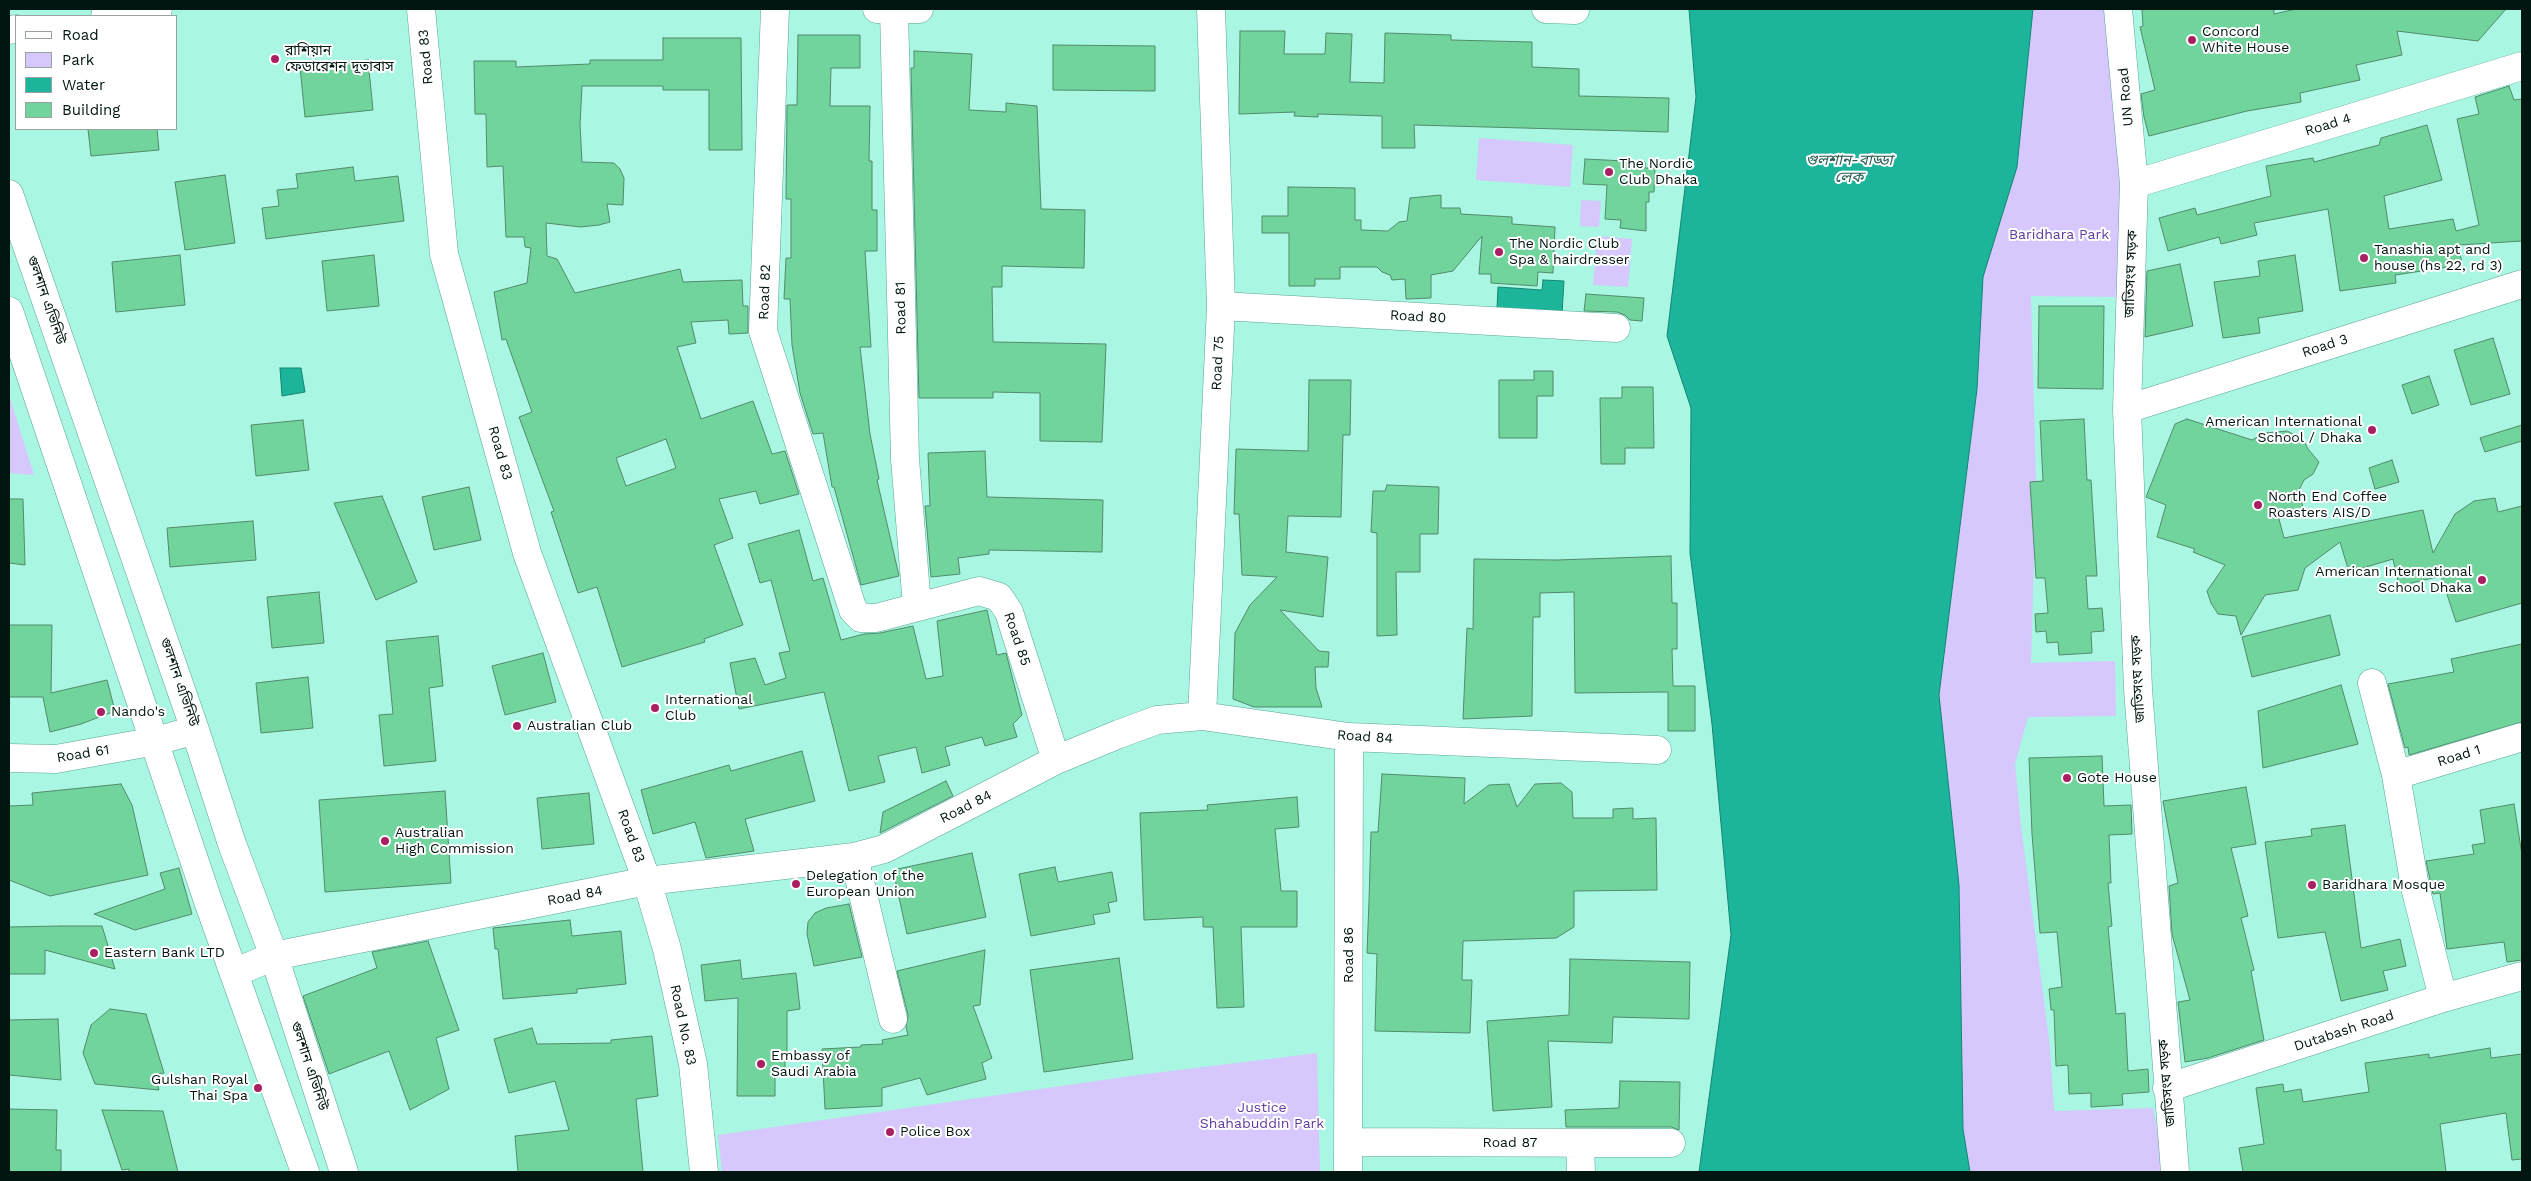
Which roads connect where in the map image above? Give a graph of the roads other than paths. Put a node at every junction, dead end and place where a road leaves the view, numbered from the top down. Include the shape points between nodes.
1 (158, 9) edge
2 (421, 9) edge
3 (775, 9) edge
4 (897, 9) edge
5 (1211, 9) edge
6 (1546, 9) edge
7 (2118, 9) edge
8 (1575, 10) edge
9 (113, 15) edge
10 (2522, 66) edge
11 (2134, 184) junction
12 (9, 194) edge
13 (2522, 284) edge
14 (1221, 306) junction
15 (9, 311) edge
16 (1616, 328) dead end
17 (2127, 409) junction
18 (917, 606) junction
19 (861, 618) joint
20 (2372, 683) dead end
21 (1202, 716) junction
22 (195, 730) junction
23 (1349, 737) junction
24 (2522, 737) edge
25 (156, 741) junction
26 (1657, 750) dead end
27 (9, 758) edge
28 (1056, 760) junction
29 (2396, 774) junction
30 (854, 857) junction
31 (647, 881) junction
32 (274, 956) junction
33 (234, 972) junction
34 (2522, 976) edge
35 (2443, 998) junction
36 (893, 1019) dead end
37 (2167, 1088) junction
38 (1348, 1142) junction
39 (1580, 1143) junction
40 (1671, 1143) dead end
41 (305, 1172) edge
42 (344, 1172) edge
43 (704, 1172) edge
44 (1348, 1172) edge
45 (1581, 1172) edge
46 (2175, 1172) edge

1 - 9 street
2 - 31 street, Road 83 via 444,254 527,553
3 - 19 street, Road 82 via 763,331 853,610
4 - 18 street, Road 81 via 905,459
5 - 14 street, Road 75
6 - 8 street
7 - 11 street, UN Road
10 - 11 street, Road 4
11 - 17 street, জাতিসংঘ সড়ক
12 - 22 street, গুলশান এভিনিউ
13 - 17 street, Road 3
14 - 16 street, Road 80
14 - 21 street, Road 75
15 - 25 street
17 - 37 street, জাতিসংঘ সড়ক via 2139,720
18 - 19 street, Road 85 via 876,618
18 - 28 street, Road 85 via 979,591 998,597 1009,612
20 - 29 street
21 - 23 street, Road 84
21 - 28 street, Road 84 via 1157,720
22 - 25 street, Road 61
22 - 32 street, গুলশান এভিনিউ via 232,844
23 - 26 street, Road 84
23 - 38 street, Road 86
24 - 29 street, Road 1
25 - 27 street, Road 61 via 56,759
25 - 33 street
28 - 30 street, Road 84 via 884,849
29 - 35 street via 2415,887
30 - 31 street, Road 84
30 - 36 street
31 - 32 street, Road 84
31 - 43 street, Road No. 83 via 693,1064
32 - 33 street, Road 84
32 - 42 street, গুলশান এভিনিউ
33 - 41 street
34 - 35 street, Dutabash Road
35 - 37 street, Dutabash Road
37 - 46 street, জাতিসংঘ সড়ক
38 - 39 street, Road 87
38 - 44 street, Road 86
39 - 40 street, Road 87
39 - 45 street

